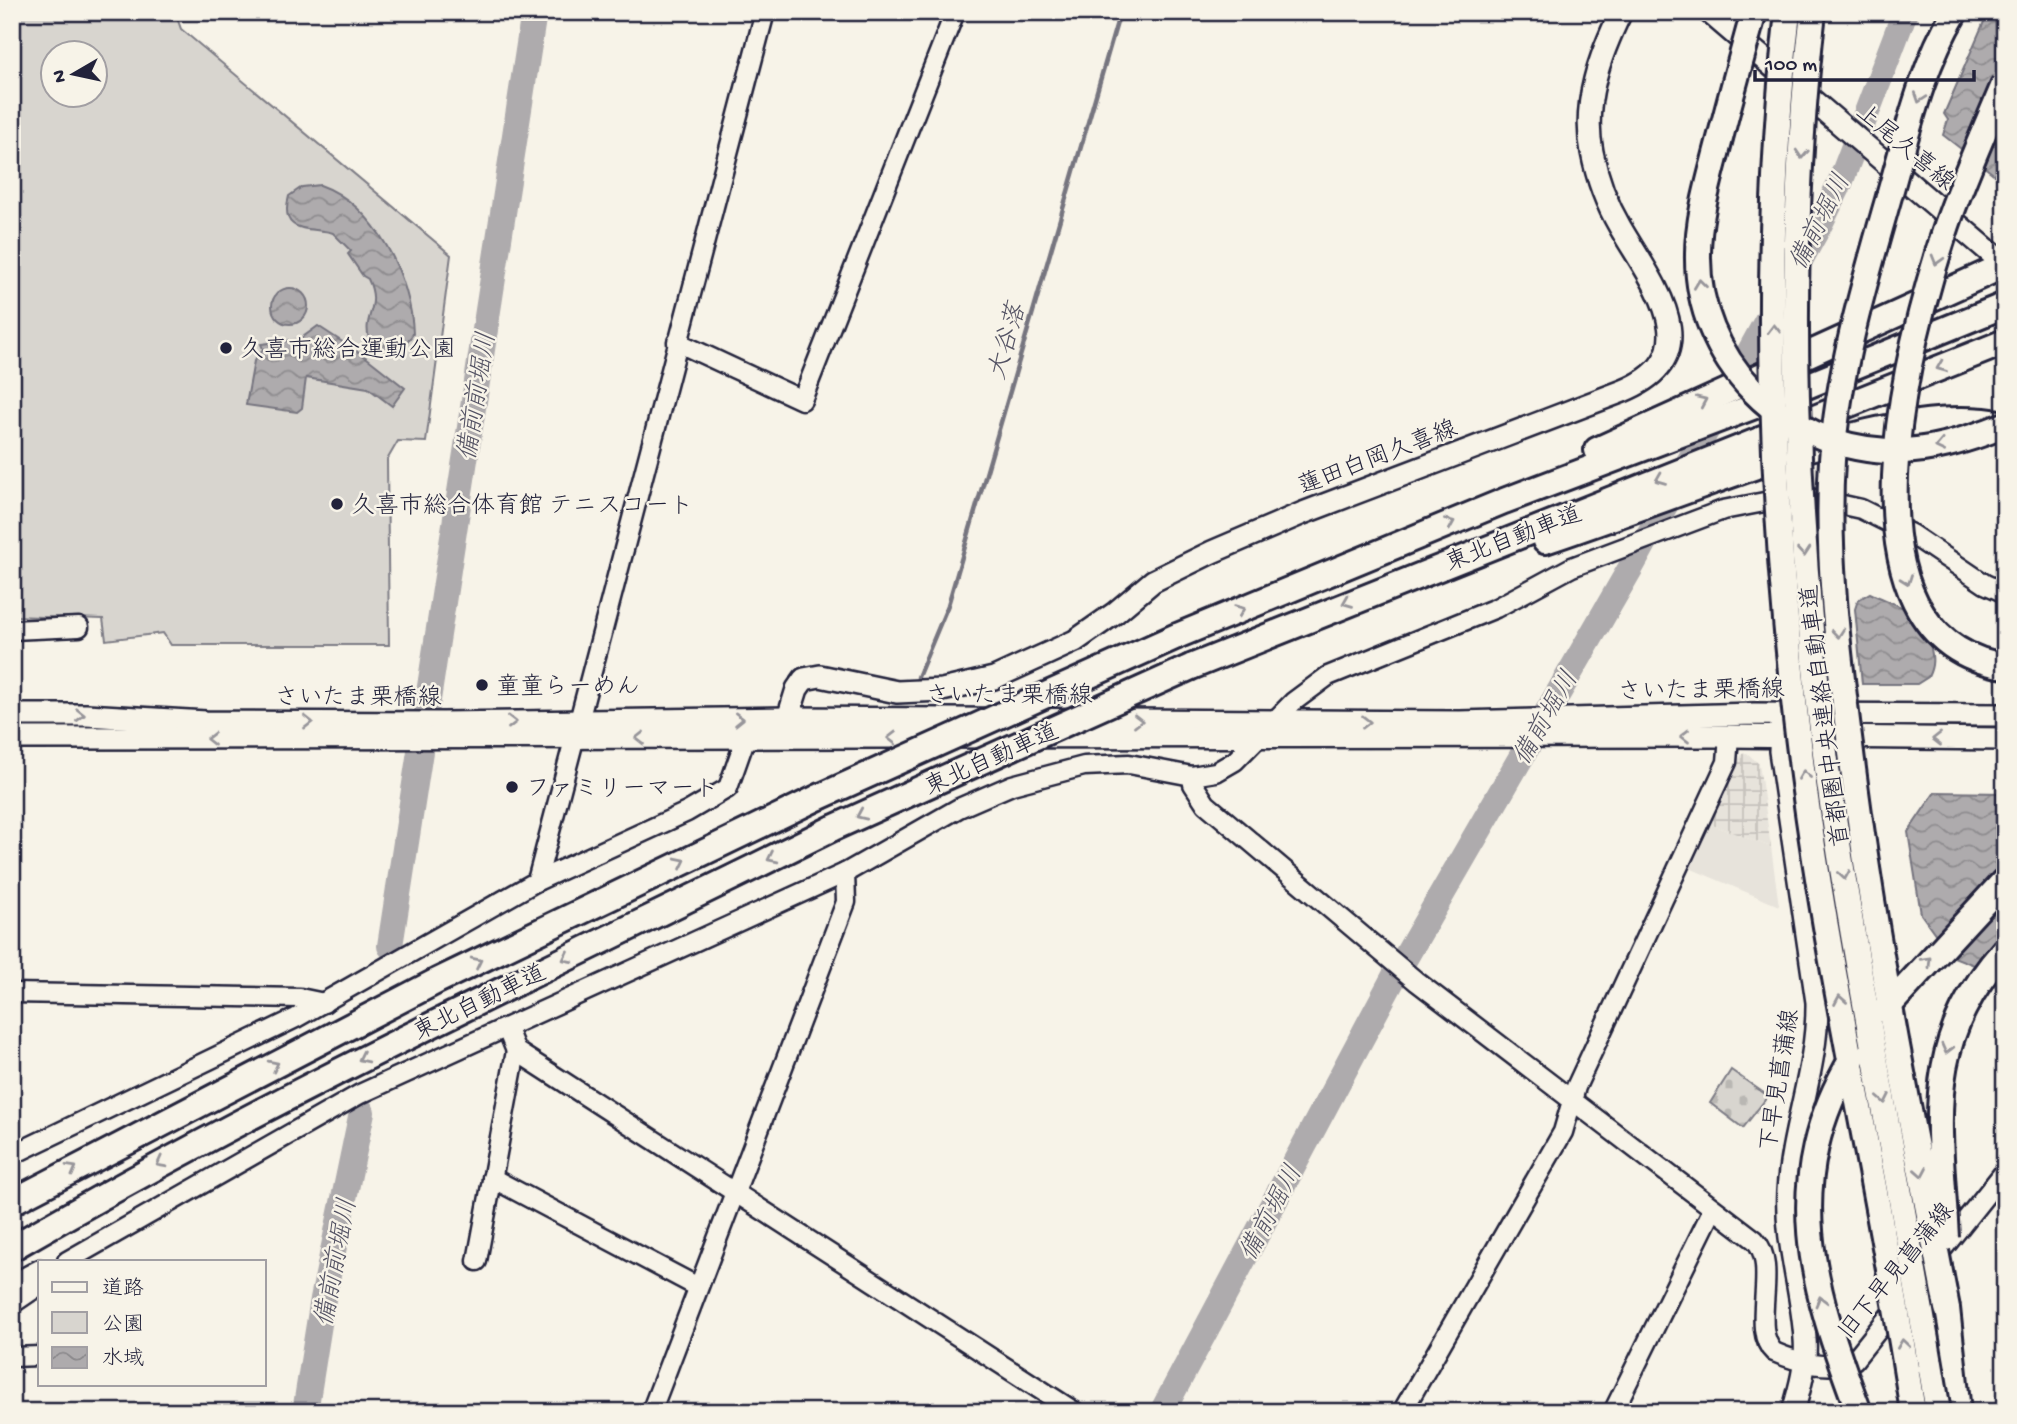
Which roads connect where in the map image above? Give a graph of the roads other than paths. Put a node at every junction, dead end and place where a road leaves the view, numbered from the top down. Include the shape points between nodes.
1 (765, 12) edge
2 (955, 12) edge
3 (1621, 12) edge
4 (1709, 12) edge
5 (1754, 12) edge
6 (1788, 12) edge
7 (1812, 12) edge
8 (1955, 12) edge
9 (2005, 82) edge
10 (2005, 265) edge
11 (2005, 305) edge
12 (677, 342) junction
13 (2005, 342) edge
14 (2005, 425) edge
15 (1504, 501) junction
16 (1411, 577) junction
17 (2005, 593) edge
18 (79, 627) dead end
19 (12, 630) edge
20 (2005, 666) edge
21 (1782, 714) junction
22 (12, 715) edge
23 (2005, 715) edge
24 (788, 718) junction
25 (1271, 722) junction
26 (575, 730) junction
27 (403, 731) junction
28 (1729, 736) junction
29 (746, 737) junction
30 (1780, 737) junction
31 (12, 738) edge
32 (1254, 738) junction
33 (2005, 739) edge
34 (1192, 776) junction
35 (845, 873) junction
36 (2005, 880) edge
37 (537, 881) junction
38 (2005, 949) edge
39 (12, 992) edge
40 (324, 1003) junction
41 (507, 1029) junction
42 (516, 1051) junction
43 (1571, 1100) junction
44 (13, 1154) edge
45 (2005, 1171) edge
46 (492, 1178) junction
47 (735, 1193) junction
48 (12, 1202) edge
49 (1713, 1209) junction
50 (12, 1248) edge
51 (72, 1257) edge
52 (477, 1261) dead end
53 (38, 1270) edge
54 (12, 1284) edge
55 (38, 1285) edge
56 (698, 1287) junction
57 (12, 1304) edge
58 (1947, 1308) junction
59 (38, 1356) edge
60 (12, 1357) edge
61 (1804, 1361) junction
62 (651, 1412) edge
63 (1075, 1412) edge
64 (1402, 1412) edge
65 (1613, 1412) edge
66 (1793, 1412) edge
67 (1859, 1412) edge
68 (1913, 1412) edge
69 (1938, 1412) edge
70 (1958, 1412) edge

1 - 12 street
2 - 12 street via 802,400
3 - 24 main road, 蓮田白岡久喜線 via 1596,74 1590,130 1608,204 1659,291 1669,319 1669,344 1648,378 1212,552 1153,581 1075,641 994,678 942,690 897,692 820,676 804,680 797,689
4 - 10 main road, 上尾久喜線
14 -> 5 highway, bridge via 1964,440 1910,451 1842,443 1789,421 1752,391 1722,353 1703,304 1699,230
68 -> 6 highway, 首都圏中央連絡自動車道, bridge via 1823,908 1788,645 1779,527 1773,283
7 -> 69 highway, 首都圏中央連絡自動車道, bridge via 1797,276 1803,533 1812,637 1849,908
8 -> 58 highway, bridge via 1916,108 1863,290 1836,432 1831,540 1844,696 1872,902
9 -> 20 highway, bridge via 1936,262 1905,394 1894,491 1896,542 1922,611 1956,647
15 -> 10 highway, bridge via 1544,475 1640,429
11 - 15 highway, 東北自動車道, bridge
12 - 26 street
13 -> 16 highway, 東北自動車道
14 - 16 highway via 1934,421 1811,447 1497,557
48 -> 15 highway, 東北自動車道, bridge via 437,981 819,797 1177,636
16 -> 50 highway, 東北自動車道, bridge via 1191,667 833,828 315,1081
17 - 25 street via 1912,534 1864,510 1815,499 1785,498 1723,510 1572,567 1496,608 1328,676
18 - 19 street
21 - 23 main road, さいたま栗橋線
25 -> 21 main road, さいたま栗橋線
21 - 30 main road, 下早見菖蒲線
22 -> 27 main road, さいたま栗橋線
24 -> 25 main road, さいたま栗橋線
26 -> 24 main road, さいたま栗橋線
25 - 32 street
26 - 27 main road, さいたま栗橋線
29 -> 26 main road, さいたま栗橋線
26 - 37 street
27 -> 31 main road, さいたま栗橋線
28 - 30 main road, さいたま栗橋線
28 -> 32 main road, さいたま栗橋線
28 - 43 street via 1727,762
32 -> 29 main road, さいたま栗橋線
29 - 37 street via 728,788 687,812
33 -> 30 main road, さいたま栗橋線
30 - 61 main road, 下早見菖蒲線 via 1817,1002 1816,1033 1788,1194
32 - 34 street via 1226,768
34 - 35 street via 1109,763 1063,769 950,812
34 - 43 street via 1206,804 1416,981
35 - 41 street
35 - 47 street via 846,902
67 -> 36 highway, bridge via 1823,1309 1811,1258 1811,1170 1821,1132 1846,1069 1881,1015
37 - 40 street
38 -> 58 highway, bridge via 1966,999 1946,1047 1941,1074
39 - 40 street via 300,998
40 - 44 street
41 - 42 street
41 - 51 street via 339,1105
42 - 46 street
42 - 47 street
43 - 49 street
43 - 64 street via 1563,1132
45 - 61 street, 旧下早見菖蒲線 via 1854,1360 1828,1366
46 - 52 street
46 - 56 street
47 - 56 street
47 - 63 street
49 - 61 street, 旧下早見菖蒲線 via 1763,1249 1770,1349
49 - 65 street
53 - 54 street
55 - 57 street
56 - 62 street
58 - 70 highway
59 - 60 street
61 - 66 main road, 下早見菖蒲線

